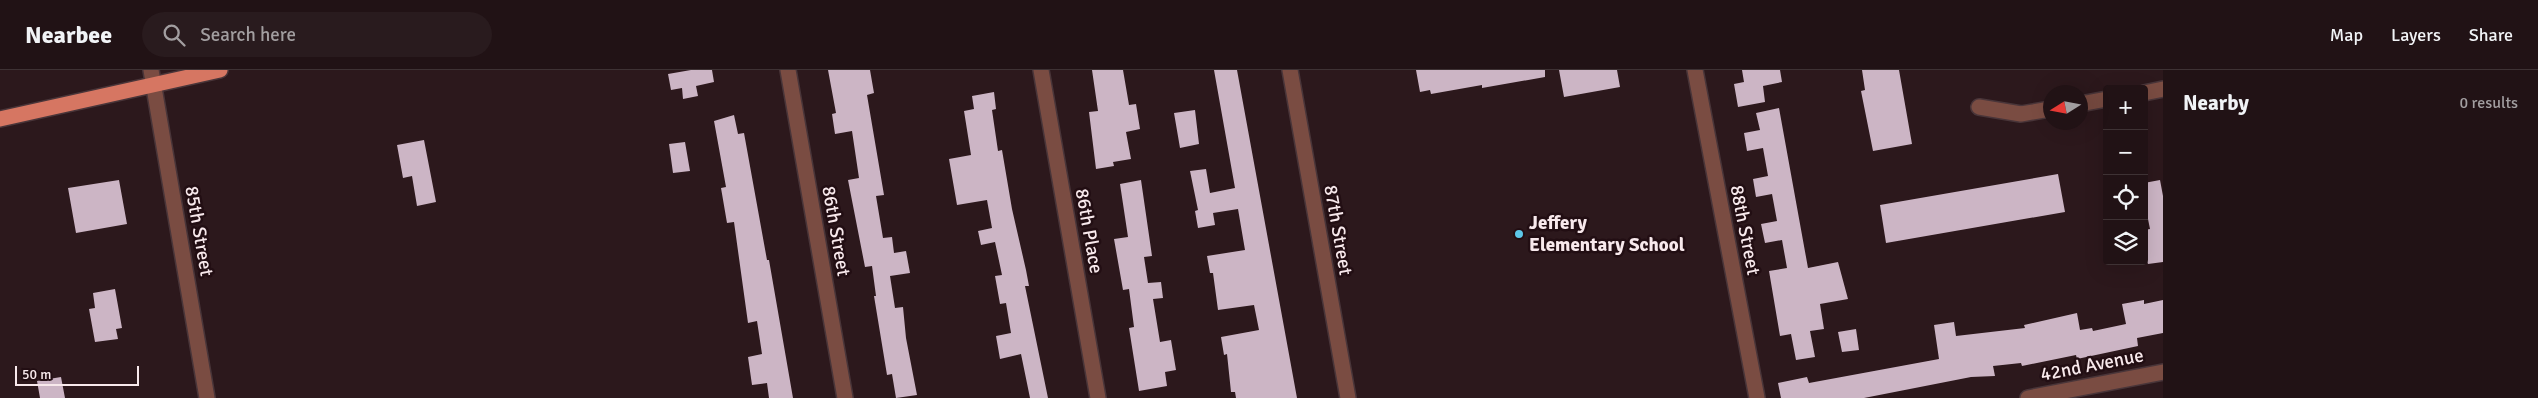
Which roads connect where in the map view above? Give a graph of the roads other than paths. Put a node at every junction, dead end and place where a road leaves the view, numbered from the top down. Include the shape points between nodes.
1 (220, 70) edge
2 (788, 70) edge
3 (1041, 70) edge
4 (1290, 70) edge
5 (1694, 70) edge
6 (152, 78) edge
7 (2163, 90) edge
8 (2148, 92) edge
9 (2103, 100) edge
10 (2088, 103) edge
11 (1979, 106) dead end
12 (2043, 110) edge
13 (0, 119) edge
14 (2163, 372) edge
15 (207, 398) edge
16 (845, 398) edge
17 (1098, 398) edge
18 (1348, 398) edge
19 (1757, 398) edge
20 (2028, 398) edge

1 - 6 main road
2 - 16 street, 86th Street
3 - 17 street, 86th Place
4 - 18 street, 87th Street
5 - 19 street, 88th Street
6 - 13 main road
6 - 15 street, 85th Street
7 - 8 street
9 - 10 street
11 - 12 street via 2021,114
14 - 20 street, 42nd Avenue

